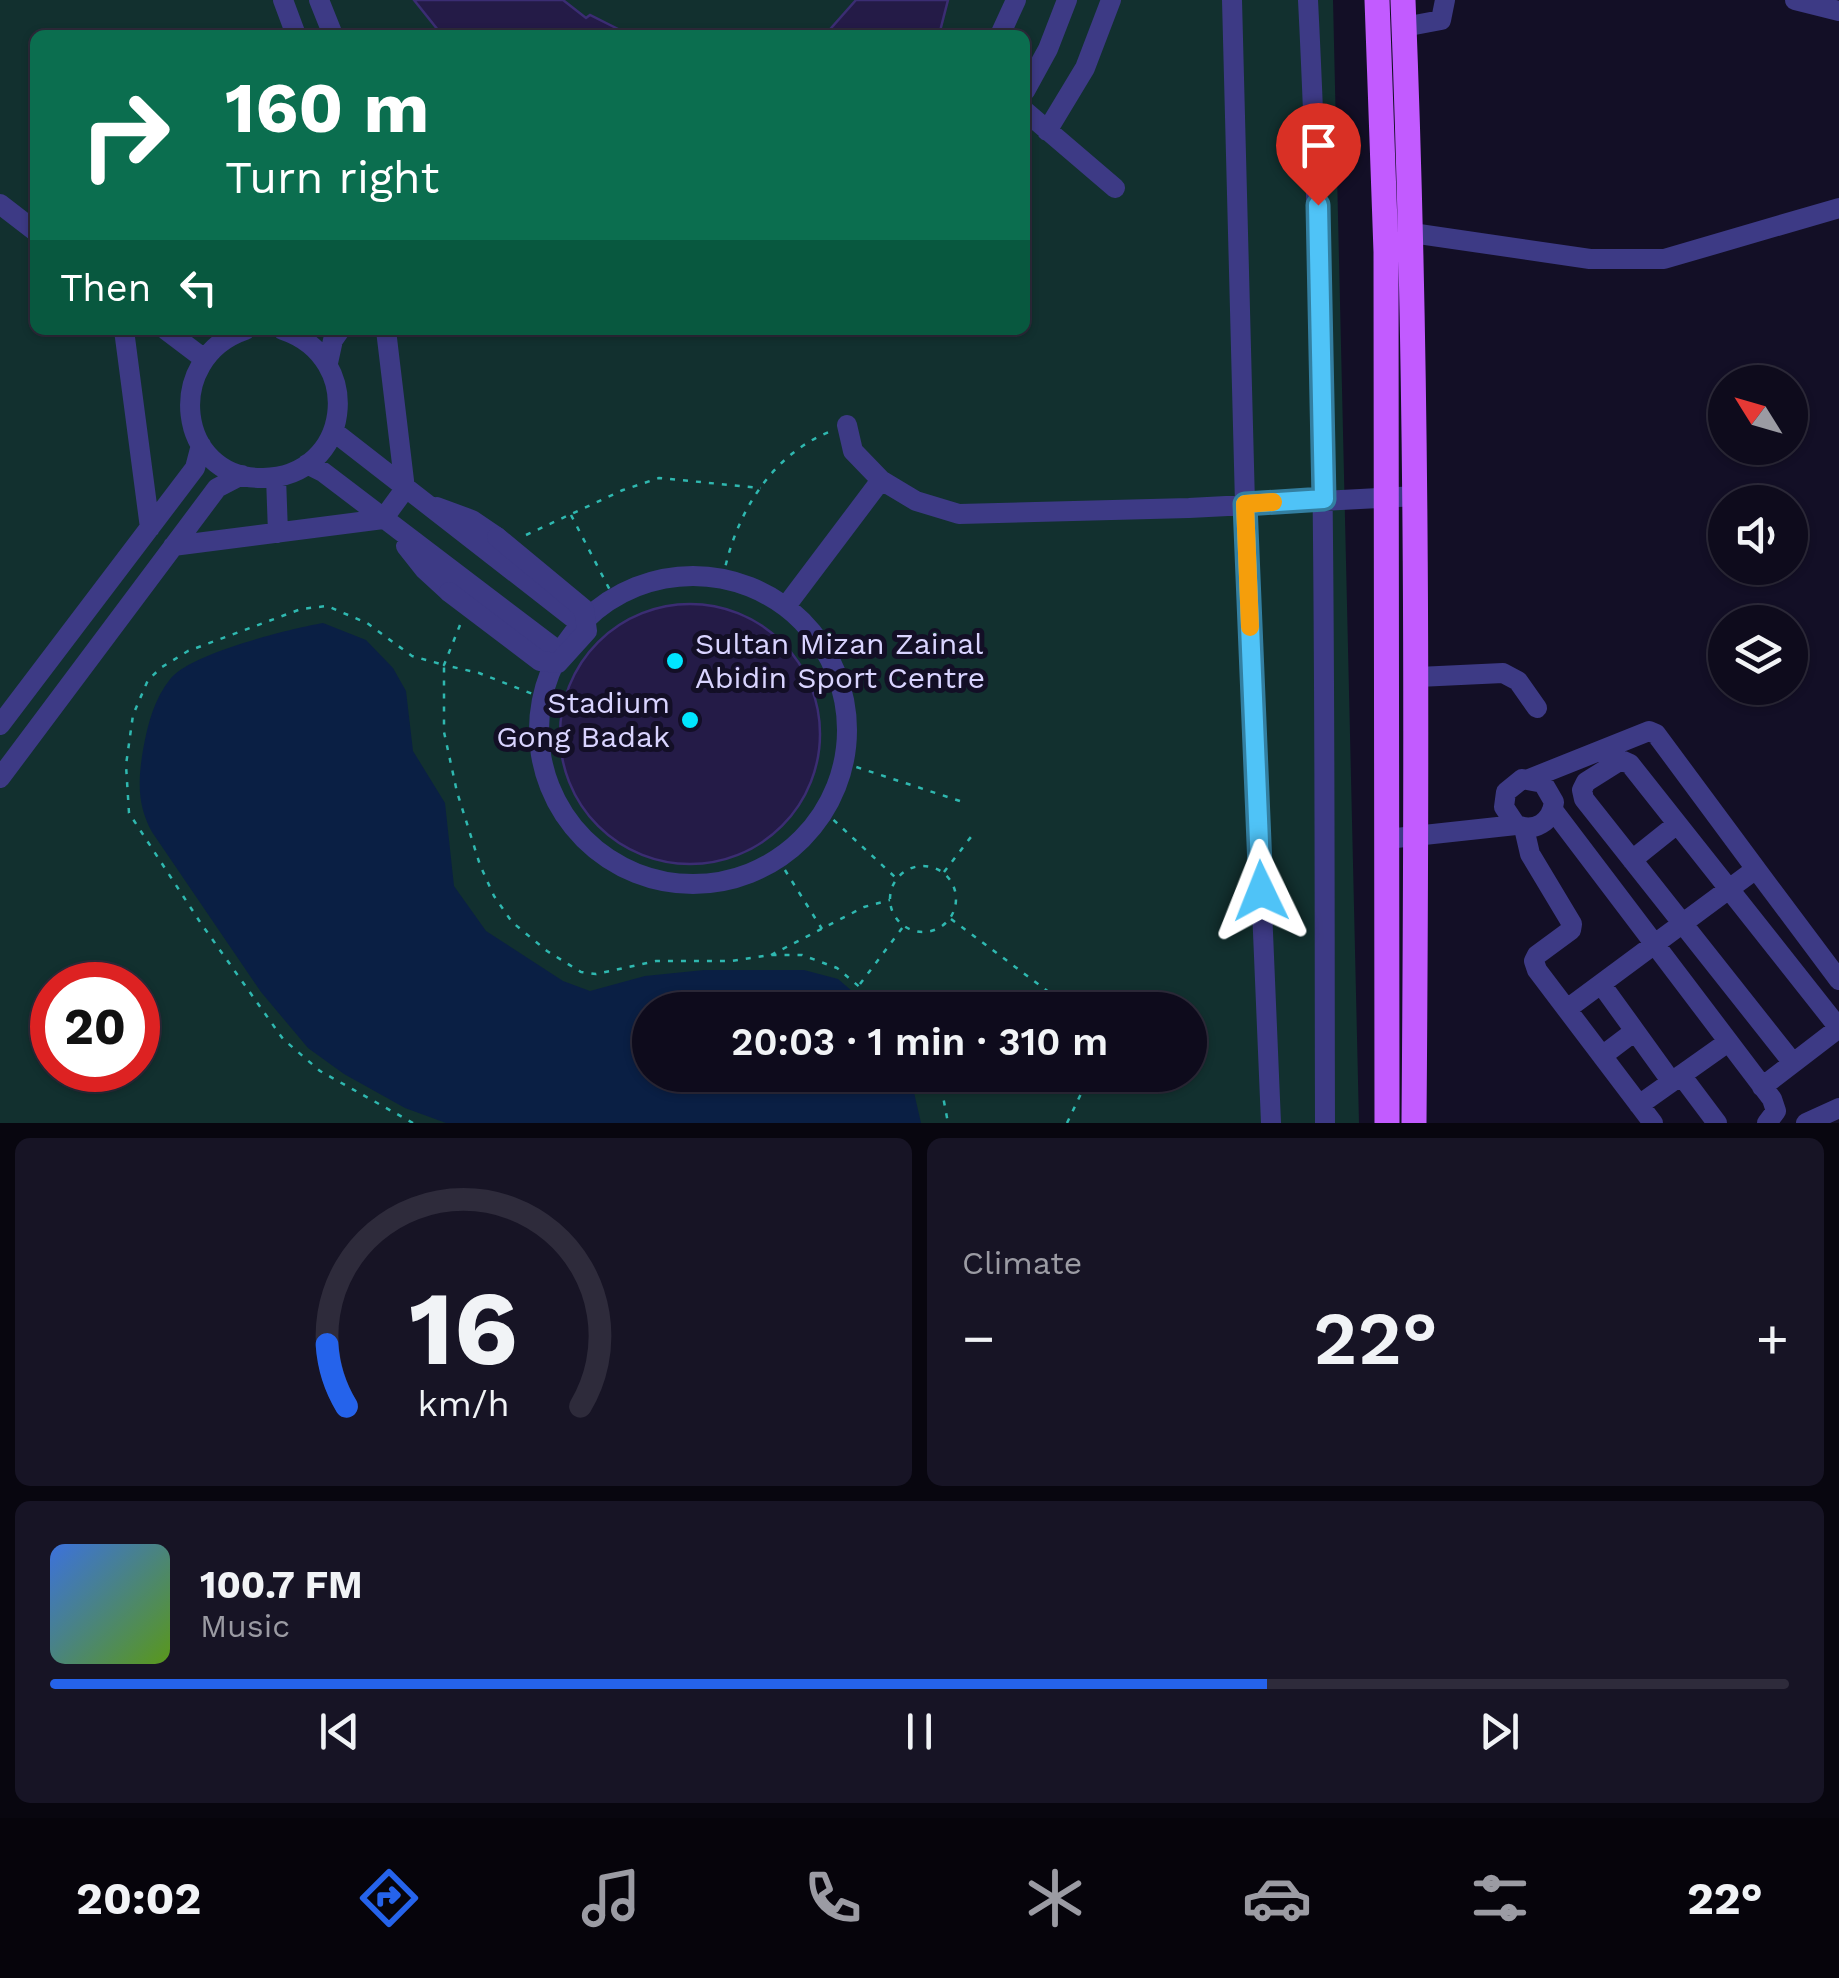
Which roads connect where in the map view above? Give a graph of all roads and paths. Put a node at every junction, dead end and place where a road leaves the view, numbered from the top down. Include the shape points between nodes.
1 (283, 0) edge
2 (319, 0) edge
3 (1016, 0) edge
4 (1067, 0) edge
5 (1111, 0) edge
6 (1232, 0) edge
7 (1308, 0) edge
8 (1377, 0) edge
9 (1403, 0) edge
10 (1446, 0) edge
11 (1794, 0) edge
12 (1839, 10) edge
13 (1404, 28) junction
14 (294, 30) edge
15 (331, 30) edge
16 (1002, 30) edge
17 (1030, 82) edge
18 (1030, 116) edge
19 (1047, 130) junction
20 (1115, 188) dead end
21 (0, 204) edge
22 (1839, 208) edge
23 (30, 226) edge
24 (1412, 234) junction
25 (125, 335) edge
26 (173, 335) edge
27 (235, 335) edge
28 (293, 335) edge
29 (336, 335) edge
30 (387, 335) edge
31 (203, 358) junction
32 (328, 363) junction
33 (847, 425) joint
34 (333, 431) junction
35 (201, 445) junction
36 (307, 464) junction
37 (242, 475) junction
38 (276, 477) junction
39 (882, 480) junction
40 (761, 488) junction
41 (413, 495) junction
42 (1388, 495) junction
43 (1417, 496) junction
44 (1324, 499) junction
45 (1245, 504) junction
46 (570, 513) junction
47 (390, 524) junction
48 (150, 528) junction
49 (278, 533) junction
50 (502, 541) junction
51 (173, 546) junction
52 (722, 578) junction
53 (614, 598) junction
54 (786, 606) junction
55 (472, 609) junction
56 (581, 624) junction
57 (560, 653) junction
58 (444, 665) junction
59 (1418, 677) junction
60 (543, 698) junction
61 (1537, 708) dead end
62 (0, 726) edge
63 (1590, 753) junction
64 (844, 763) junction
65 (1602, 772) junction
66 (0, 778) edge
67 (1528, 779) junction
68 (1506, 792) junction
69 (963, 802) dead end
70 (1553, 810) junction
71 (824, 811) junction
72 (1677, 824) junction
73 (1520, 826) junction
74 (1470, 831) junction
75 (974, 833) dead end
76 (1416, 838) junction
77 (1387, 839) junction
78 (778, 858) junction
79 (1632, 860) junction
80 (1756, 869) junction
81 (944, 873) junction
82 (897, 878) junction
83 (1728, 888) junction
84 (890, 900) junction
85 (950, 918) junction
86 (1683, 922) junction
87 (904, 926) junction
88 (823, 930) junction
89 (1653, 943) junction
90 (770, 955) junction
91 (1839, 980) edge
92 (860, 984) junction
93 (1601, 984) junction
94 (868, 992) edge
95 (1049, 992) edge
96 (1567, 1010) junction
97 (1839, 1028) edge
98 (1635, 1032) junction
99 (1728, 1042) junction
100 (1602, 1056) junction
101 (1793, 1063) junction
102 (1676, 1078) junction
103 (1762, 1086) junction
104 (942, 1092) edge
105 (1082, 1092) edge
106 (1639, 1104) junction
107 (1839, 1108) edge
108 (413, 1123) edge
109 (948, 1123) edge
110 (1067, 1123) edge
111 (1271, 1123) edge
112 (1325, 1123) edge
113 (1386, 1123) edge
114 (1414, 1123) edge
115 (1653, 1123) edge
116 (1718, 1123) edge
117 (1767, 1123) edge
118 (1806, 1123) edge

1 - 14 street
2 - 15 street
3 - 16 street
4 - 17 street
5 - 19 street via 1085,68
6 - 45 street
7 - 44 street
8 - 42 main road
9 - 13 main road
10 - 13 street via 1441,20
11 - 12 street
13 - 24 main road
18 - 19 street
19 - 20 street
21 - 23 street
22 - 24 street via 1664,259 1590,259
24 - 43 main road
25 - 48 street
26 - 31 street
27 - 31 street
28 - 32 street
29 - 32 street
30 - 41 street
31 - 35 street via 188,402
32 - 34 street via 339,396
33 - 39 street via 853,451
33 - 40 path via 804,446
34 - 36 street
34 - 41 street
35 - 37 street
35 - 48 street via 195,468
36 - 38 street
36 - 47 street
37 - 38 street
37 - 51 street via 217,488
38 - 49 street
39 - 45 street via 916,502 959,514
39 - 54 street
40 - 46 path via 659,478
40 - 52 path via 734,533
41 - 47 street
41 - 50 street
41 - 56 street
42 - 43 street
42 - 44 street
42 - 77 main road
43 - 59 main road
44 - 45 street
44 - 112 street
45 - 111 street
46 - 50 path
46 - 53 path
47 - 49 street
47 - 55 street, bridge via 416,560
47 - 57 street
48 - 62 street
49 - 51 street
50 - 55 street, bridge via 584,609 583,637 558,664 540,662
51 - 66 street
52 - 53 street via 648,582
52 - 54 street
53 - 56 street
54 - 64 street via 820,640 841,684
55 - 58 path via 456,628
56 - 57 street
57 - 60 street
58 - 60 path
58 - 90 path via 444,732 458,792 487,880 512,922 547,951 596,974 656,961
58 - 108 path via 412,656 367,623 327,606 301,610 162,666 133,715 126,765 129,813 283,1038 320,1070
59 - 61 street via 1503,673 1518,681
59 - 76 main road
60 - 78 street via 540,750 555,799 586,841 613,862 644,877 696,884 730,880
63 - 65 street
63 - 67 street
63 - 80 street via 1641,733 1656,734
64 - 69 path
64 - 71 street
65 - 72 street via 1626,761
65 - 79 street via 1586,782 1584,799
67 - 68 street
67 - 70 street via 1548,788
68 - 73 street via 1506,814
68 - 74 street
70 - 73 street via 1538,826
70 - 89 street
71 - 78 street
71 - 82 path
72 - 79 street
72 - 83 street
73 - 74 street
73 - 96 street via 1572,924 1534,961
74 - 76 street
75 - 81 path
76 - 77 street
76 - 114 main road
77 - 113 main road
78 - 88 path
79 - 86 street
80 - 83 street
80 - 91 street
81 - 82 path via 914,867
81 - 85 path via 955,890
82 - 84 path
83 - 86 street
83 - 97 street
84 - 87 path
84 - 88 path
85 - 87 path via 928,931
85 - 95 path
86 - 89 street
86 - 101 street
87 - 92 path
88 - 90 path
89 - 93 street
89 - 99 street
90 - 92 path via 820,960
92 - 94 path
93 - 96 street
93 - 98 street
96 - 100 street
97 - 101 street
98 - 100 street
98 - 102 street
99 - 102 street
99 - 103 street
100 - 106 street
101 - 103 street
102 - 106 street
102 - 116 street
103 - 117 street via 1776,1105
104 - 109 path
105 - 110 path
106 - 115 street
107 - 118 street

